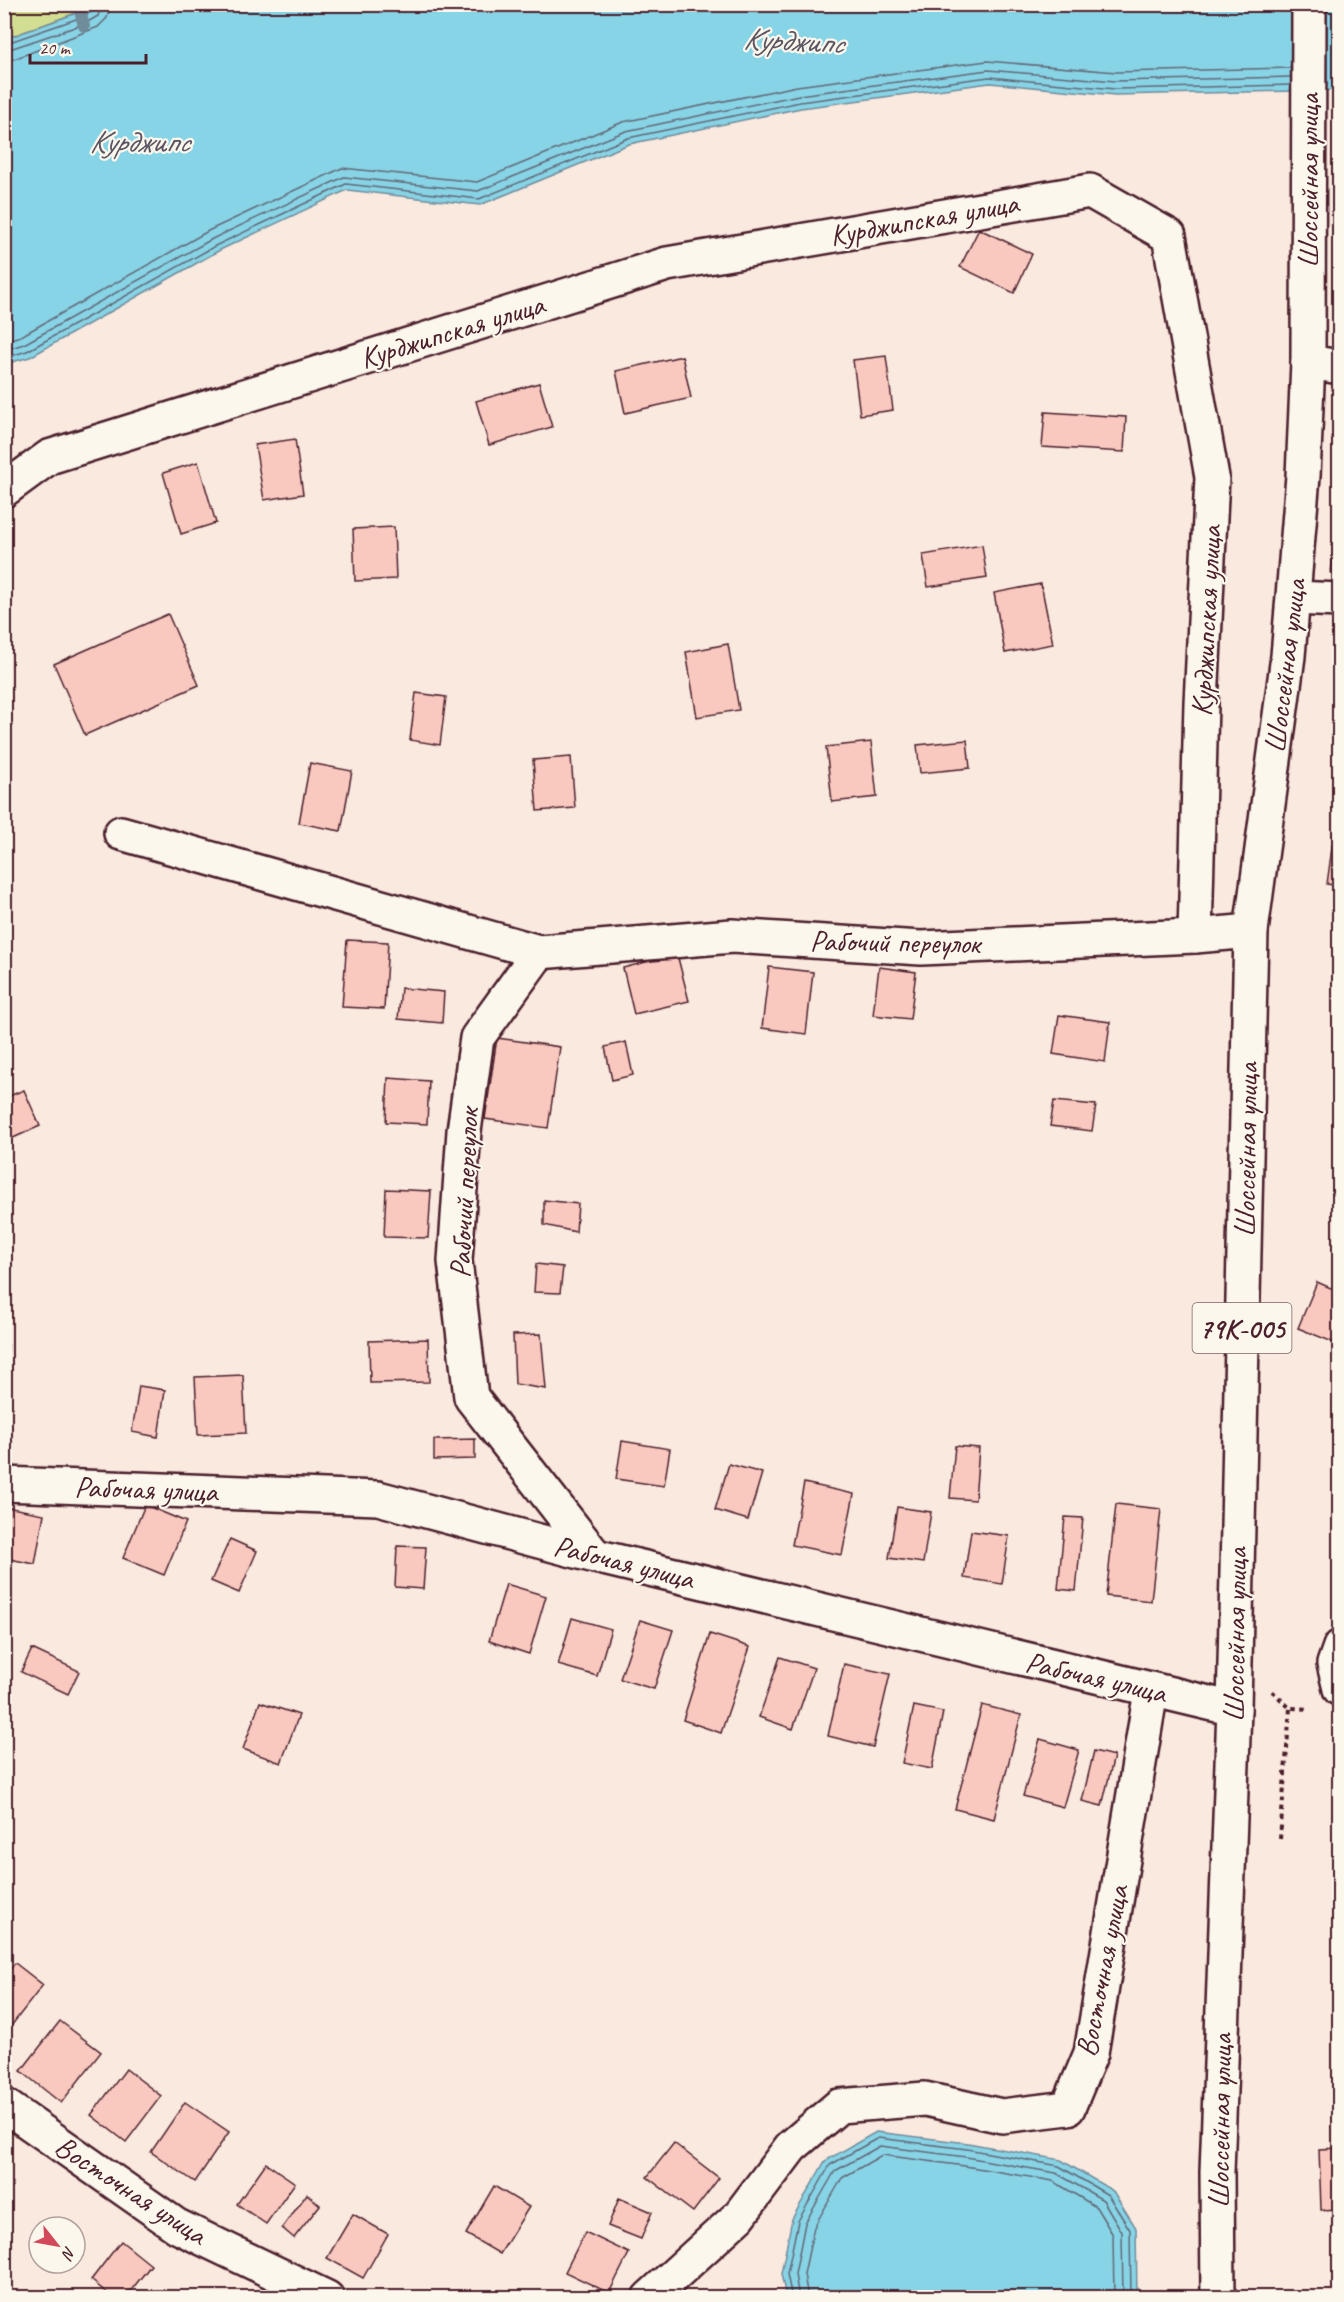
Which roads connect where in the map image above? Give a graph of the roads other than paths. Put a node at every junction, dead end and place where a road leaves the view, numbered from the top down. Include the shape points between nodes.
1 (1309, 4) edge
2 (1324, 365) edge
3 (4, 490) edge
4 (1294, 598) junction
5 (1340, 600) edge
6 (121, 833) dead end
7 (1251, 931) junction
8 (1195, 936) junction
9 (539, 952) junction
10 (4, 1484) edge
11 (595, 1556) junction
12 (1340, 1647) edge
13 (1151, 1691) junction
14 (1330, 1700) edge
15 (1234, 1710) junction
16 (4, 2105) edge
17 (327, 2298) edge
18 (649, 2298) edge
19 (1218, 2298) edge

1 - 2 street, Шоссейная улица / 79К-005
2 - 4 street, Шоссейная улица / 79К-005 via 1303,476
3 - 8 street, Курджипская улица via 49,458 667,264 1090,191 1168,236 1212,477
4 - 5 street
4 - 7 street, Шоссейная улица / 79К-005
6 - 9 street, Рабочий переулок
7 - 8 street, Рабочий переулок
7 - 15 street, Шоссейная улица / 79К-005
8 - 9 street, Рабочий переулок via 921,948 732,936
9 - 11 street, Рабочий переулок via 477,1038 464,1131 455,1261 471,1397
10 - 11 street, Рабочая улица via 378,1498
11 - 13 street, Рабочая улица
12 - 14 street
13 - 15 street, Рабочая улица
13 - 18 street, Восточная улица via 1091,2053 1068,2108 1002,2116 925,2099 839,2106 791,2147 739,2216
15 - 19 street, Шоссейная улица / 79К-005 via 1217,2172
16 - 17 street, Восточная улица via 177,2226

